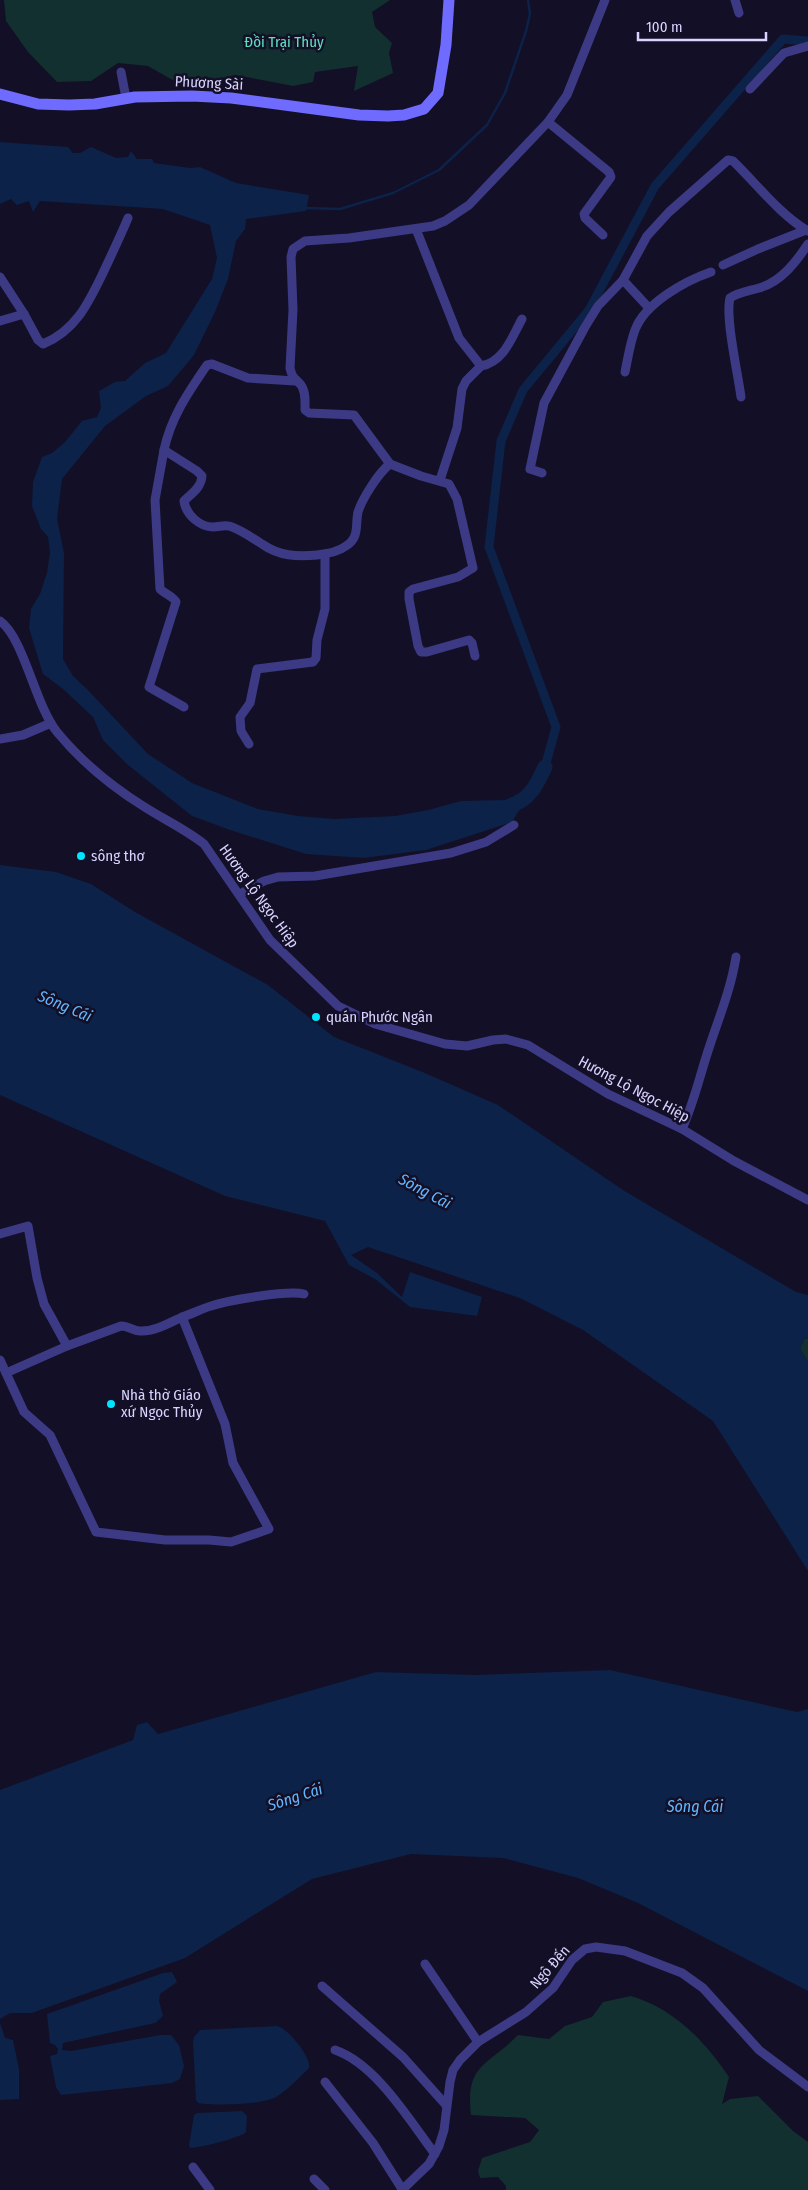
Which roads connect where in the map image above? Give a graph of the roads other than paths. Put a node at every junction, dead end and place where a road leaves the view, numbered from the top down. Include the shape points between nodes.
1 (448, 0) edge
2 (605, 0) edge
3 (735, 0) edge
4 (739, 13) dead end
5 (808, 46) edge
6 (120, 72) dead end
7 (750, 88) dead end
8 (0, 94) edge
9 (126, 98) junction
10 (548, 122) junction
11 (128, 218) dead end
12 (416, 229) junction
13 (807, 230) edge
14 (603, 236) dead end
15 (808, 244) edge
16 (723, 265) dead end
17 (711, 272) dead end
18 (0, 277) edge
19 (622, 280) junction
20 (649, 308) junction
21 (24, 314) junction
22 (522, 319) dead end
23 (0, 321) edge
24 (481, 366) junction
25 (625, 372) dead end
26 (295, 381) junction
27 (741, 397) dead end
28 (164, 450) junction
29 (390, 464) junction
30 (542, 473) dead end
31 (440, 480) junction
32 (325, 554) junction
33 (0, 621) edge
34 (475, 656) dead end
35 (184, 707) dead end
36 (51, 723) junction
37 (0, 740) edge
38 (249, 744) dead end
39 (514, 825) dead end
40 (240, 894) junction
41 (736, 957) dead end
42 (682, 1129) junction
43 (808, 1200) edge
44 (0, 1234) edge
45 (304, 1294) dead end
46 (182, 1317) junction
47 (67, 1346) junction
48 (0, 1360) edge
49 (6, 1373) junction
50 (425, 1964) dead end
51 (322, 1986) dead end
52 (478, 2042) junction
53 (335, 2050) dead end
54 (325, 2082) dead end
55 (808, 2087) edge
56 (446, 2105) junction
57 (436, 2154) junction
58 (193, 2167) dead end
59 (314, 2179) dead end
60 (210, 2190) edge
61 (325, 2190) edge
62 (402, 2190) edge

1 - 9 street, Phương Sài via 440,86 431,102 417,112 359,115 223,97
2 - 10 street via 567,94
3 - 4 street
5 - 7 street via 784,53
6 - 9 street
8 - 9 street, Phương Sài via 54,105 96,104
10 - 12 street via 469,205 445,221
10 - 14 street via 609,172 611,177 584,214
11 - 21 street via 93,295 73,324 43,344
12 - 24 street via 459,338
12 - 26 street via 305,241 293,249 290,361
13 - 16 street
13 - 19 street via 764,194 733,161 728,160 647,236
15 - 27 street via 778,279 730,298 728,304
17 - 20 street via 694,278
18 - 21 street
19 - 20 street
19 - 30 street via 594,313 544,403 530,469
20 - 25 street via 634,331
21 - 23 street
22 - 24 street via 495,361
24 - 31 street via 462,389 457,428
26 - 28 street via 248,378 208,365 174,416
26 - 29 street via 304,392 309,413 354,415
28 - 32 street via 202,476 201,483 184,501 185,508 198,522 214,527 229,525 288,556
28 - 35 street via 155,500 160,589 176,602 149,687
29 - 31 street
29 - 32 street via 358,512 352,542
31 - 34 street via 454,491 473,568 410,592 418,646 422,652 427,652 468,640
32 - 38 street via 325,609 316,658 313,662 257,669 250,703 240,717 241,731
33 - 36 street, Hương Lộ Ngọc Hiệp via 11,634
36 - 37 street via 23,735
36 - 40 street, Hương Lộ Ngọc Hiệp via 89,765 118,790 204,844
39 - 40 street via 486,842 451,853 315,876 278,877
40 - 42 street, Hương Lộ Ngọc Hiệp via 280,952 346,1011 375,1024 445,1044 467,1046 506,1039 528,1045 608,1094
41 - 42 street via 727,1000
42 - 43 street, Hương Lộ Ngọc Hiệp
44 - 47 street via 28,1226 44,1304
45 - 46 street via 266,1296 212,1306
46 - 47 street via 147,1332 121,1326
46 - 49 street via 225,1424 233,1463 269,1529 256,1535 231,1542 165,1540 96,1532 50,1435 24,1412
47 - 49 street
48 - 49 street
50 - 52 street
51 - 56 street via 403,2057
52 - 55 street, Ngô Đến via 535,2004 553,1988 572,1960 585,1949 613,1948 661,1963 694,1981 759,2050
52 - 56 street, Ngô Đến via 453,2070
53 - 57 street via 348,2055 382,2085
54 - 62 street via 373,2143
56 - 57 street, Ngô Đến via 442,2138
57 - 62 street, Ngô Đến via 418,2177
58 - 60 street
59 - 61 street

